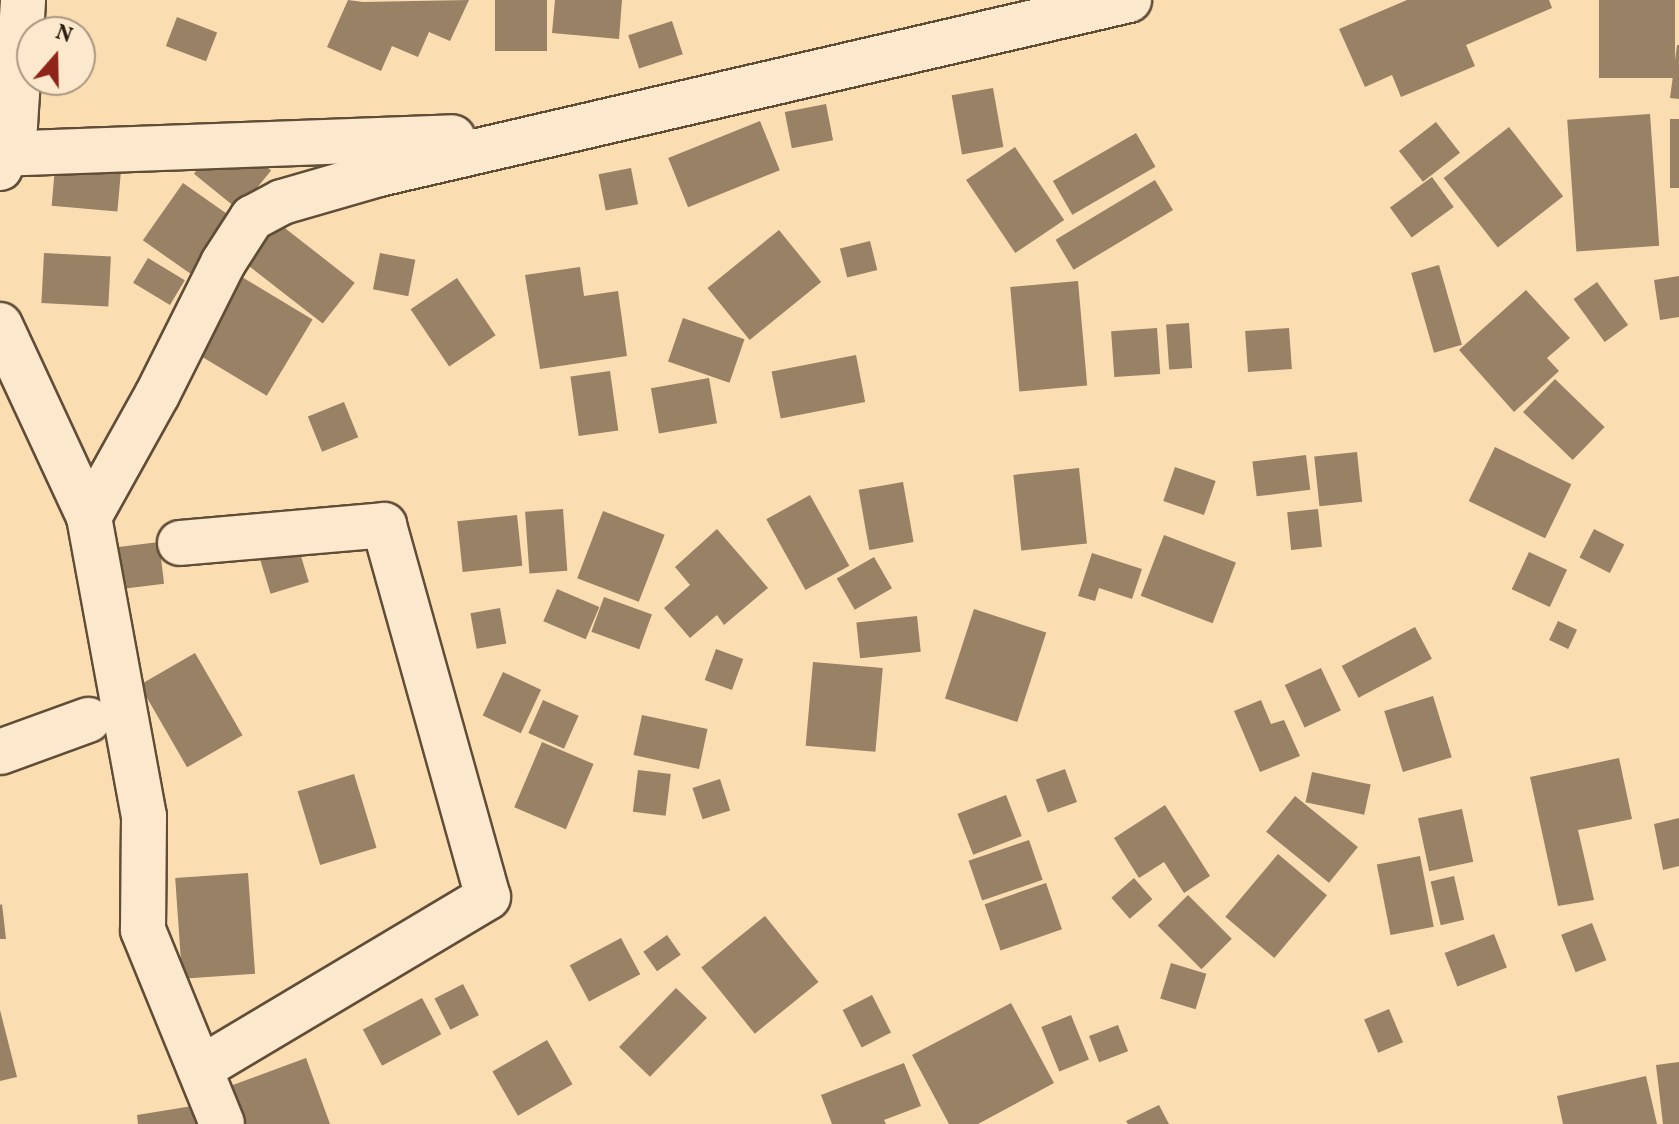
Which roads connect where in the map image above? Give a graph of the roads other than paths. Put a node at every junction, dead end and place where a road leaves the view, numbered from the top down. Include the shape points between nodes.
1 (23, 0) edge
2 (1129, 0) edge
3 (561, 133) junction
4 (0, 154) edge
5 (0, 168) edge
6 (0, 325) edge
7 (89, 517) junction
8 (180, 543) dead end
9 (88, 720) dead end
10 (0, 752) edge
11 (200, 1069) junction
12 (222, 1124) edge

1 - 5 street via 15,125
2 - 3 street
3 - 4 street
3 - 7 street via 379,174 282,202 252,218
6 - 7 street
7 - 11 street via 144,816 143,930
8 - 11 street via 384,525 488,897
9 - 10 street
11 - 12 street

